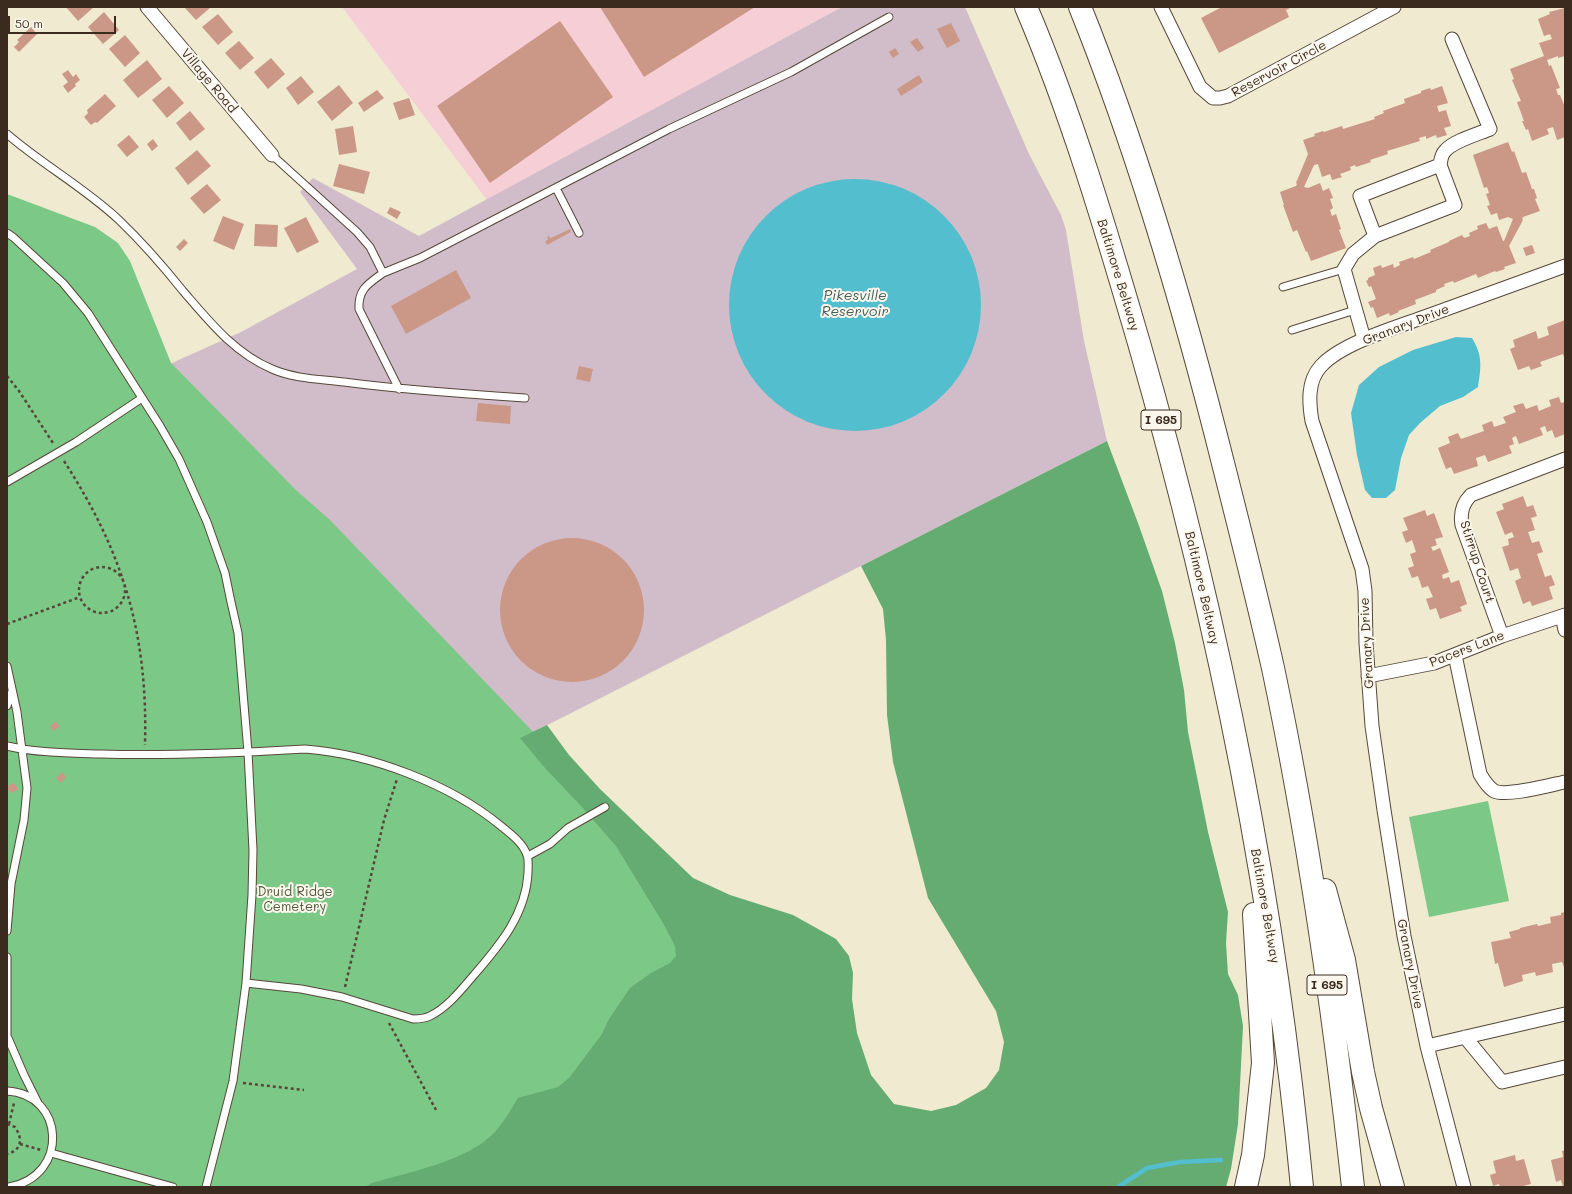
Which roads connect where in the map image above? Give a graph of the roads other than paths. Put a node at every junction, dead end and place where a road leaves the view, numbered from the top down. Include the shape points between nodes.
1 (147, 7) edge
2 (1018, 7) edge
3 (1026, 7) edge
4 (1080, 7) edge
5 (1086, 7) edge
6 (1161, 7) edge
7 (1394, 7) edge
8 (889, 17) dead end
9 (1452, 39) dead end
10 (1095, 44) junction
11 (1046, 53) junction
12 (7, 134) edge
13 (272, 155) joint
14 (1440, 165) junction
15 (556, 188) junction
16 (7, 233) edge
17 (579, 233) dead end
18 (1375, 236) junction
19 (1565, 266) edge
20 (1344, 269) junction
21 (383, 273) junction
22 (1283, 287) dead end
23 (1355, 310) junction
24 (1292, 330) dead end
25 (1364, 339) junction
26 (399, 390) junction
27 (142, 398) junction
28 (525, 398) dead end
29 (1565, 459) edge
30 (7, 482) edge
31 (1564, 615) edge
32 (1565, 630) edge
33 (1502, 636) junction
34 (1455, 655) junction
35 (7, 666) edge
36 (1368, 676) junction
37 (12, 691) junction
38 (7, 706) edge
39 (7, 746) edge
40 (22, 749) junction
41 (248, 752) junction
42 (1565, 782) edge
43 (1296, 784) junction
44 (1246, 795) junction
45 (605, 807) dead end
46 (528, 856) junction
47 (7, 931) edge
48 (7, 957) edge
49 (246, 983) junction
50 (1565, 1014) edge
51 (1465, 1037) junction
52 (7, 1039) edge
53 (1427, 1046) junction
54 (1565, 1068) edge
55 (7, 1091) edge
56 (39, 1104) junction
57 (51, 1153) junction
58 (9, 1187) edge
59 (173, 1187) edge
60 (206, 1187) edge
61 (1246, 1187) edge
62 (1302, 1187) edge
63 (1353, 1187) edge
64 (1393, 1187) edge
65 (1464, 1187) edge

1 - 13 street, Village Road
2 - 11 highway
3 - 11 highway, Baltimore Beltway / I 695
4 - 10 highway, I 695
5 - 10 highway
6 - 7 street, Reservoir Circle via 1200,87 1213,98 1228,96
8 - 15 lane via 791,72 669,129
9 - 14 street via 1490,129 1445,150
10 - 43 highway, I 695 via 1144,184 1208,404 1272,667
11 - 44 highway, Baltimore Beltway / I 695 via 1090,183 1159,413 1194,549
12 - 26 lane via 120,220 213,326 250,358 287,374
13 - 21 lane via 357,232 370,247
14 - 18 street via 1360,196
14 - 18 street via 1455,205
15 - 17 lane
15 - 21 lane via 420,258
16 - 27 lane via 51,271 88,313
18 - 20 street via 1356,251
19 - 25 street, Granary Drive
20 - 22 lane
20 - 23 street
21 - 26 lane via 368,283 362,291 358,300 359,309
23 - 24 lane
23 - 25 street
25 - 36 street, Granary Drive via 1329,358 1320,367 1309,394 1309,406 1362,569
26 - 28 lane
27 - 30 lane
27 - 41 lane via 179,459 207,522 225,573 238,633
29 - 33 street, Stirrup Court via 1471,495 1463,504 1462,525
31 - 32 street
31 - 33 street, Pacers Lane
33 - 34 street, Pacers Lane
34 - 36 street, Pacers Lane via 1434,663
34 - 42 street via 1480,774 1486,784 1495,791 1506,793
35 - 37 lane
36 - 53 street, Granary Drive via 1372,726 1386,825 1404,936
37 - 38 lane
37 - 40 lane
39 - 40 lane
40 - 41 lane via 144,755
40 - 47 lane via 27,803 11,884
41 - 46 lane via 327,750 400,771 458,797 486,813 514,837
41 - 49 lane via 253,850
43 - 63 highway, I 695 via 1322,950
43 - 64 highway via 1344,960 1363,1072
44 - 61 highway via 1263,1063 1253,1155
44 - 62 highway, Baltimore Beltway / I 695 via 1274,957
45 - 46 lane via 568,828 550,844
46 - 49 lane via 524,901 499,946 448,1003 429,1017 412,1018 342,997 301,989
48 - 52 lane
49 - 60 lane via 233,1081
50 - 51 street
51 - 53 street
51 - 54 street via 1502,1082
52 - 56 lane
53 - 65 street, Granary Drive
55 - 56 lane via 27,1096
56 - 57 lane via 49,1120 52,1131
57 - 58 lane via 36,1176 24,1184
57 - 59 lane

